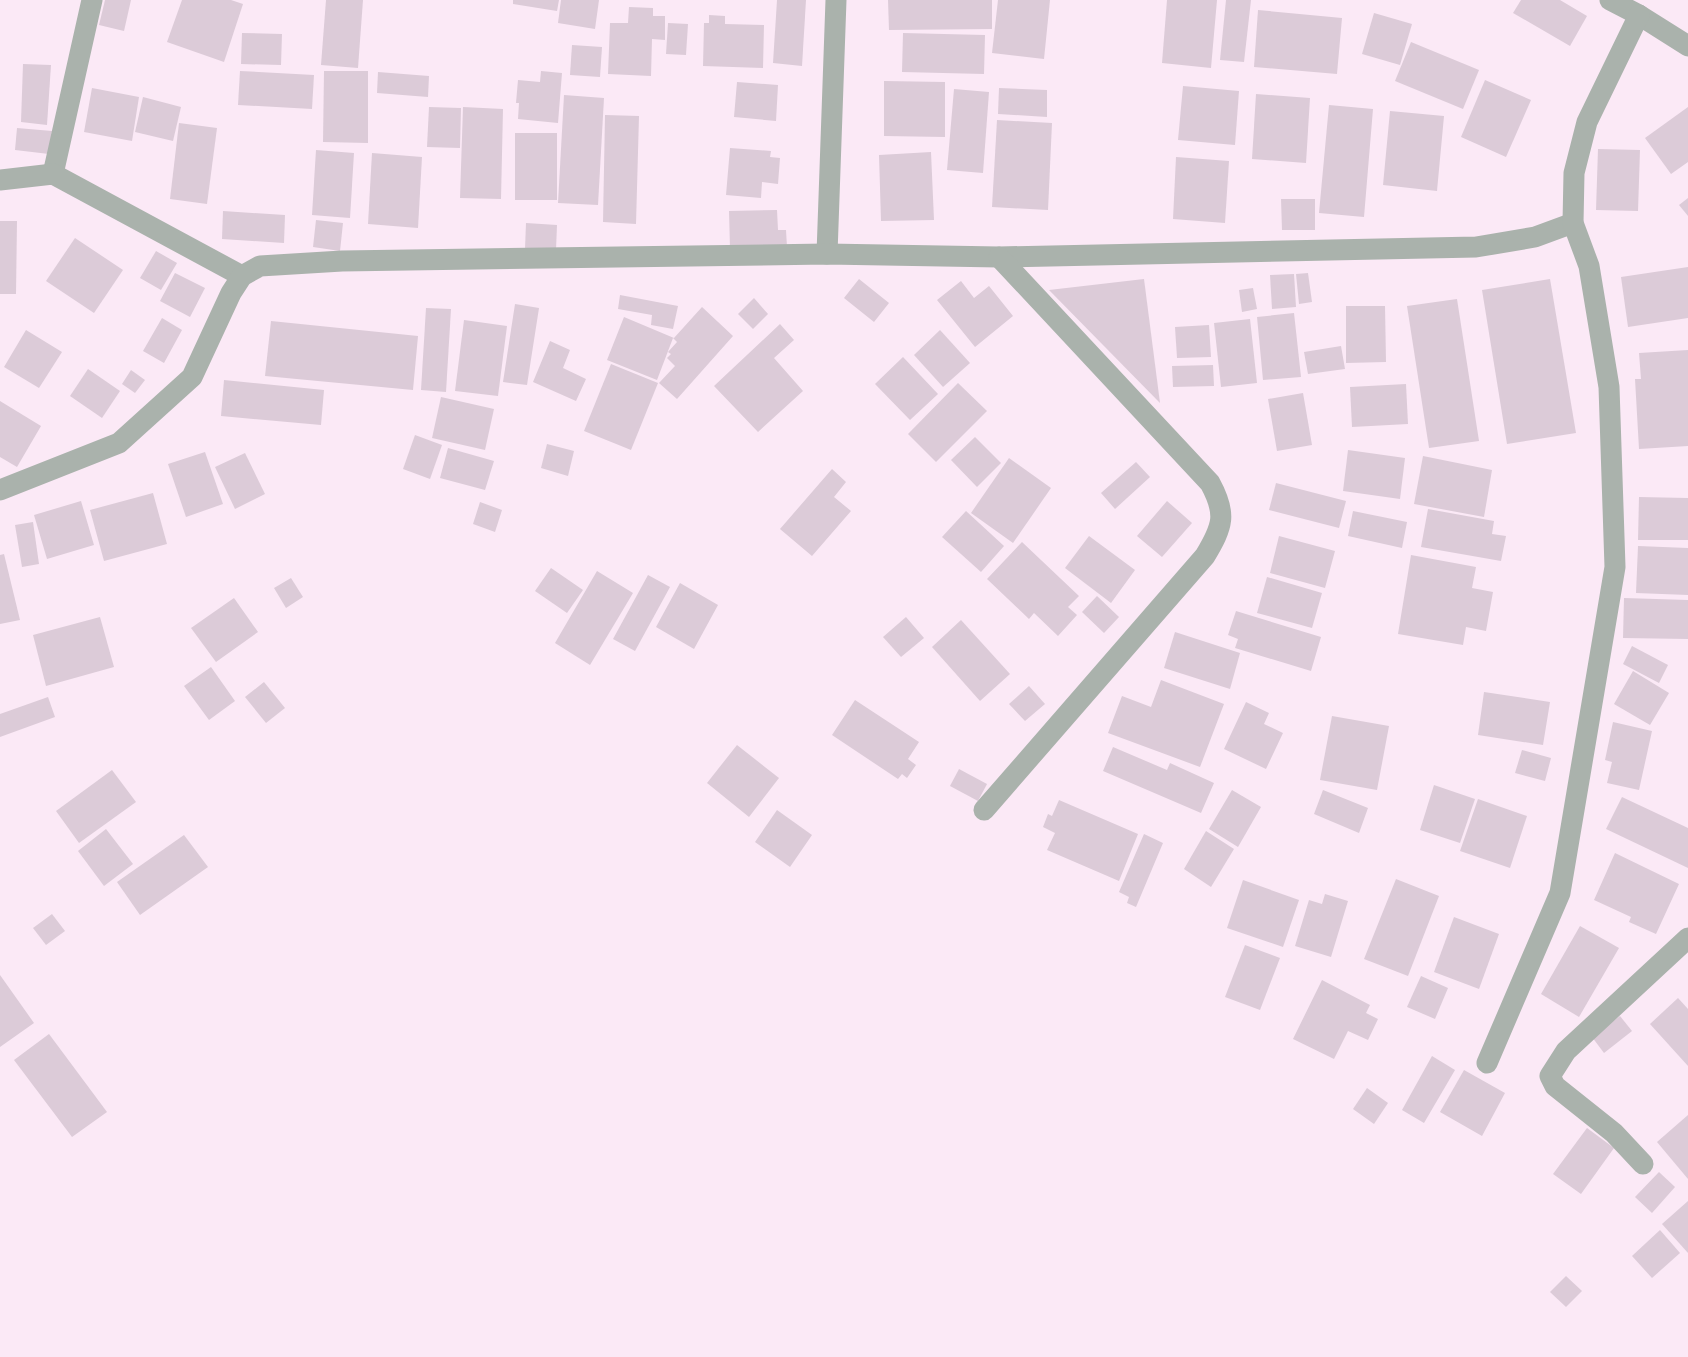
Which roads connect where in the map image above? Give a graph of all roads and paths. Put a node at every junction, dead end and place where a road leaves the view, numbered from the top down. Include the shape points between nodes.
1 (92, 0) edge
2 (836, 0) edge
3 (1610, 0) edge
4 (1639, 15) junction
5 (1688, 46) edge
6 (53, 174) junction
7 (0, 180) edge
8 (1573, 223) junction
9 (827, 254) junction
10 (999, 257) junction
11 (242, 276) junction
12 (0, 490) edge
13 (984, 810) dead end
14 (1688, 938) edge
15 (1487, 1063) dead end
16 (1643, 1164) dead end

1 - 6 street
2 - 9 street
3 - 4 street
4 - 5 street
4 - 8 street via 1587,122 1574,173
6 - 7 street
6 - 11 street
8 - 10 street via 1535,237 1476,247
8 - 15 street via 1588,267 1609,387 1615,567 1560,893
9 - 10 street
9 - 11 street via 342,261 260,266
10 - 13 street via 1210,483 1220,501 1222,519 1205,556
11 - 12 street via 192,377 119,443
14 - 16 street via 1566,1051 1550,1076 1555,1086 1614,1133

